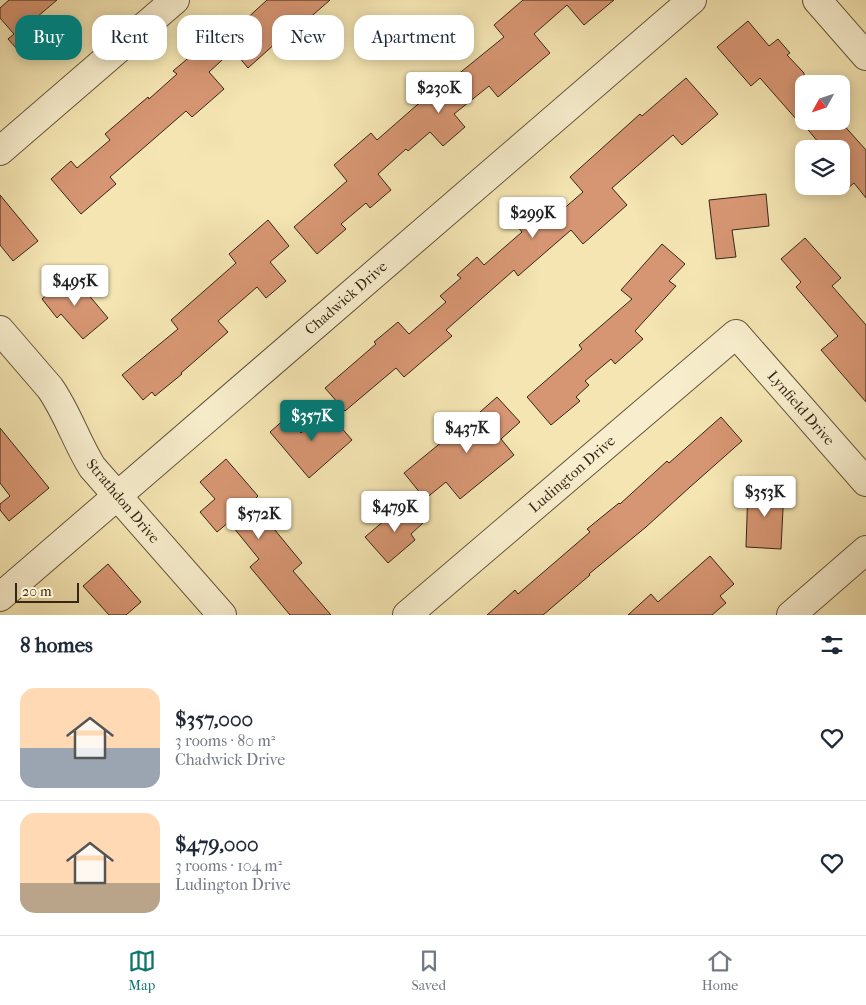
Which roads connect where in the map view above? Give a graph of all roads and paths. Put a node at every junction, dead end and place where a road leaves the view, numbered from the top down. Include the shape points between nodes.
1 (175, 0) edge
2 (692, 0) edge
3 (818, 0) edge
4 (866, 56) edge
5 (0, 151) edge
6 (0, 330) edge
7 (736, 334) joint
8 (866, 482) edge
9 (117, 496) junction
10 (866, 550) edge
11 (0, 597) edge
12 (222, 615) edge
13 (407, 615) edge
14 (791, 615) edge

1 - 5 street
2 - 9 street, Chadwick Drive
3 - 4 street
6 - 9 street, Strathdon Drive via 50,388 83,453
7 - 8 street, Lynfield Drive
7 - 13 street, Ludington Drive
9 - 11 street, Chadwick Drive
9 - 12 street, Strathdon Drive
10 - 14 street

